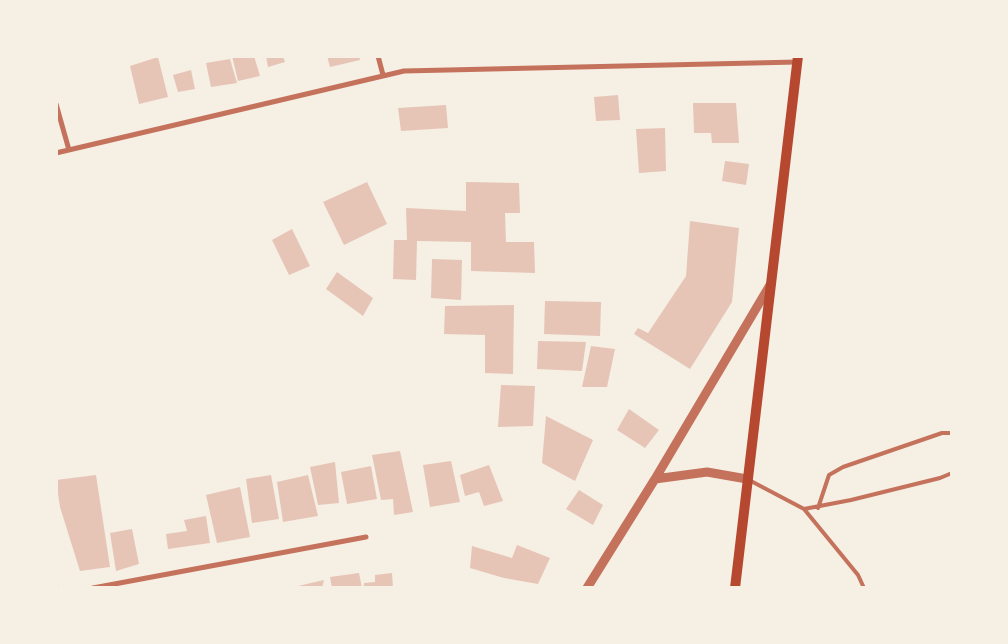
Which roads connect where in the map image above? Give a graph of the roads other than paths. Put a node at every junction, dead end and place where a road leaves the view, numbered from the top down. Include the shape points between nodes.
1 (378, 56) edge
2 (798, 59) edge
3 (383, 75) junction
4 (56, 104) edge
5 (69, 150) junction
6 (56, 153) edge
7 (770, 285) junction
8 (952, 433) edge
9 (952, 473) edge
10 (655, 478) junction
11 (747, 479) junction
12 (818, 508) junction
13 (804, 509) junction
14 (366, 537) dead end
15 (93, 588) edge
16 (587, 588) edge
17 (735, 588) edge
18 (864, 588) edge

1 - 3 street
2 - 3 street via 422,69
2 - 7 main road
3 - 5 street
4 - 5 street
5 - 6 street
7 - 10 street
7 - 11 main road
8 - 12 lane via 942,433 829,475
9 - 12 lane
10 - 11 street via 707,472
10 - 16 street
11 - 13 lane
11 - 17 main road
12 - 13 lane
13 - 18 lane via 858,575
14 - 15 street

